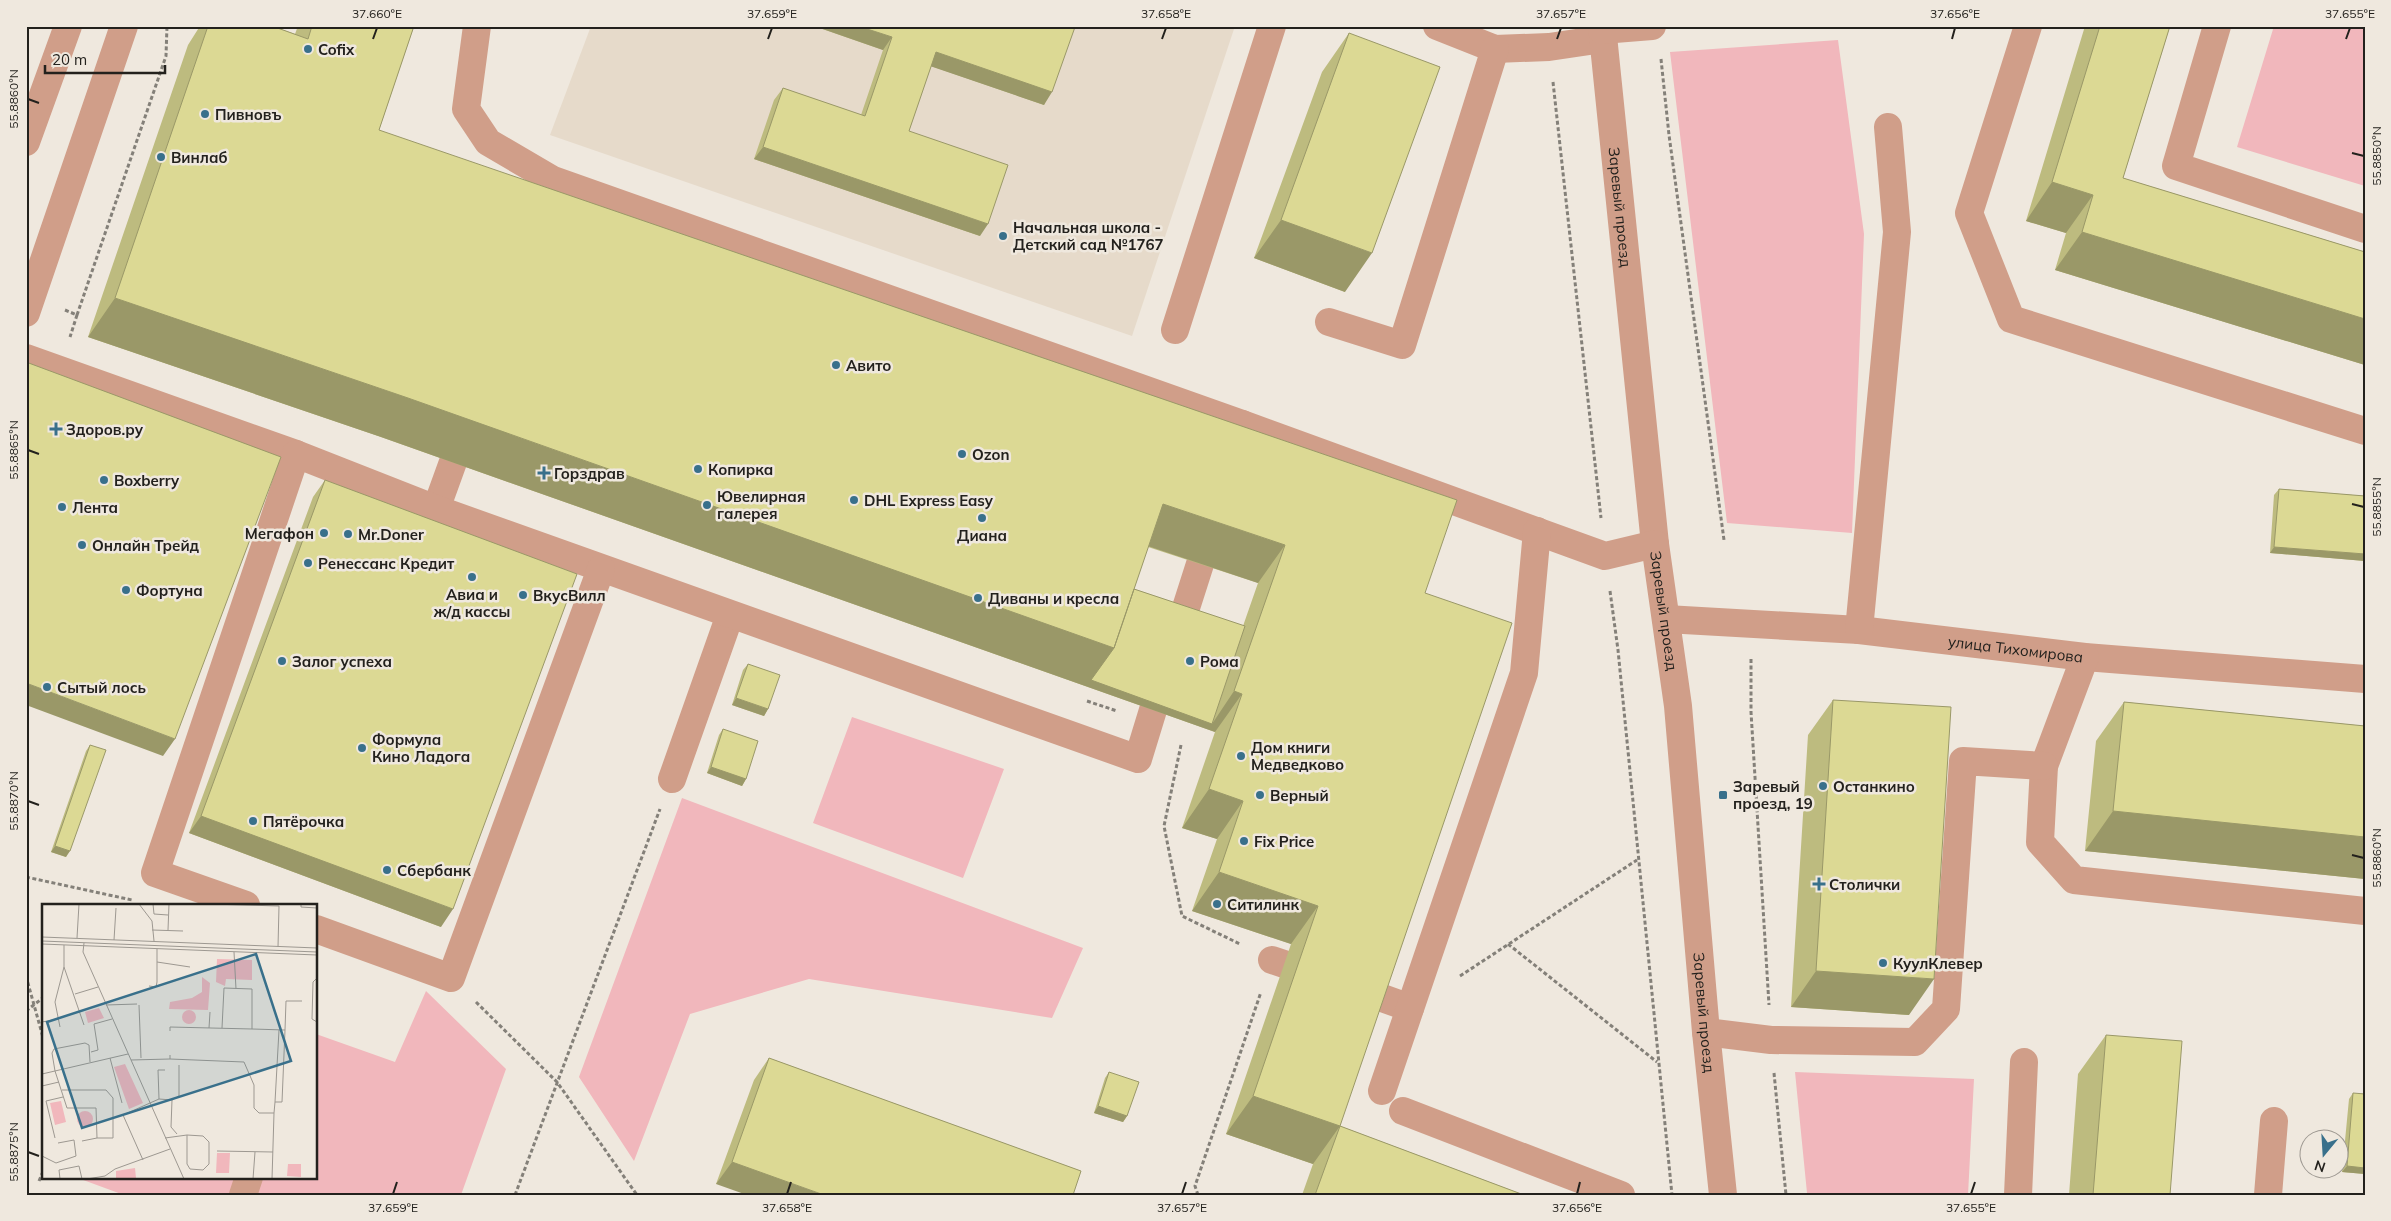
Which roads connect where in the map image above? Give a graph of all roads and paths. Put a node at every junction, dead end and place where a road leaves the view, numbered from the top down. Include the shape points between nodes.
1 (68, 26) edge
2 (124, 26) edge
3 (167, 26) edge
4 (477, 26) edge
5 (1272, 26) edge
6 (1437, 26) edge
7 (1652, 26) edge
8 (2028, 26) edge
9 (2217, 26) edge
10 (1602, 32) edge
11 (1549, 47) junction
12 (1495, 49) junction
13 (1660, 56) dead end
14 (1888, 127) dead end
15 (26, 142) edge
16 (553, 180) junction
17 (544, 206) edge
18 (2365, 229) edge
19 (26, 313) edge
20 (77, 315) dead end
21 (1329, 322) dead end
22 (1175, 330) dead end
23 (26, 358) edge
24 (1242, 424) junction
25 (2365, 431) edge
26 (296, 454) junction
27 (453, 462) edge
28 (1229, 469) edge
29 (436, 509) junction
30 (1537, 531) junction
31 (1724, 540) dead end
32 (1655, 544) junction
33 (1605, 556) junction
34 (1200, 564) edge
35 (601, 568) junction
36 (1184, 614) edge
37 (730, 615) junction
38 (1666, 619) junction
39 (1859, 630) junction
40 (1751, 655) dead end
41 (2085, 657) junction
42 (2365, 679) edge
43 (1152, 710) edge
44 (2044, 766) junction
45 (672, 779) joint
46 (1637, 860) junction
47 (26, 877) edge
48 (136, 901) dead end
49 (243, 904) edge
50 (2365, 911) edge
51 (318, 937) edge
52 (1508, 944) junction
53 (1461, 975) dead end
54 (26, 976) edge
55 (451, 978) junction
56 (1371, 994) edge
57 (42, 999) edge
58 (34, 1006) junction
59 (1410, 1008) junction
60 (26, 1011) edge
61 (1706, 1032) junction
62 (42, 1034) edge
63 (1771, 1040) junction
64 (1658, 1062) junction
65 (2024, 1062) dead end
66 (557, 1082) junction
67 (1382, 1091) dead end
68 (1403, 1110) dead end
69 (2274, 1121) dead end
70 (1208, 1145) dead end
71 (42, 1174) edge
72 (249, 1178) edge
73 (39, 1181) dead end
74 (243, 1195) edge
75 (515, 1195) edge
76 (637, 1195) edge
77 (1198, 1195) edge
78 (1621, 1195) edge
79 (1672, 1195) edge
80 (1723, 1195) edge
81 (1786, 1195) edge
82 (2018, 1195) edge
83 (2268, 1195) edge

1 - 15 street
2 - 19 street
3 - 20 path via 166,56
4 - 16 street via 466,109 488,142
5 - 22 street
6 - 12 street
7 - 10 street
8 - 25 street via 1969,214 2011,319
9 - 18 street via 2176,166
10 - 11 street
10 - 32 street, Заревый проезд
11 - 12 street
11 - 33 path
12 - 21 street via 1402,345
13 - 31 path
14 - 39 street via 1897,232
16 - 17 street
16 - 24 street
23 - 26 street
24 - 28 street
24 - 30 street
26 - 29 street
26 - 49 street via 155,873
27 - 29 street
29 - 35 street
30 - 33 street
30 - 59 street via 1524,673
32 - 33 street
32 - 38 street, Заревый проезд
33 - 46 path via 1618,650
34 - 36 street
35 - 37 street
35 - 55 street
37 - 43 street via 1138,759
37 - 45 street
38 - 39 street, улица Тихомирова
38 - 61 street, Заревый проезд via 1678,706
39 - 41 street, улица Тихомирова
40 - 63 path via 1751,712
41 - 42 street, улица Тихомирова
41 - 44 street
44 - 50 street via 2040,842 2074,880
44 - 63 street via 1963,761 1946,1009 1915,1042
45 - 66 path
46 - 52 path
46 - 64 path
47 - 48 path
51 - 55 street
52 - 53 path
52 - 64 path
54 - 58 path
55 - 66 path
56 - 59 street
57 - 58 path
58 - 60 path
58 - 62 path
59 - 67 street
61 - 63 street
61 - 80 street, Заревый проезд
63 - 81 path
64 - 79 path
65 - 82 street
66 - 75 path
66 - 76 path
68 - 78 street
69 - 83 street
70 - 77 path via 1195,1186
71 - 73 path
72 - 74 street

